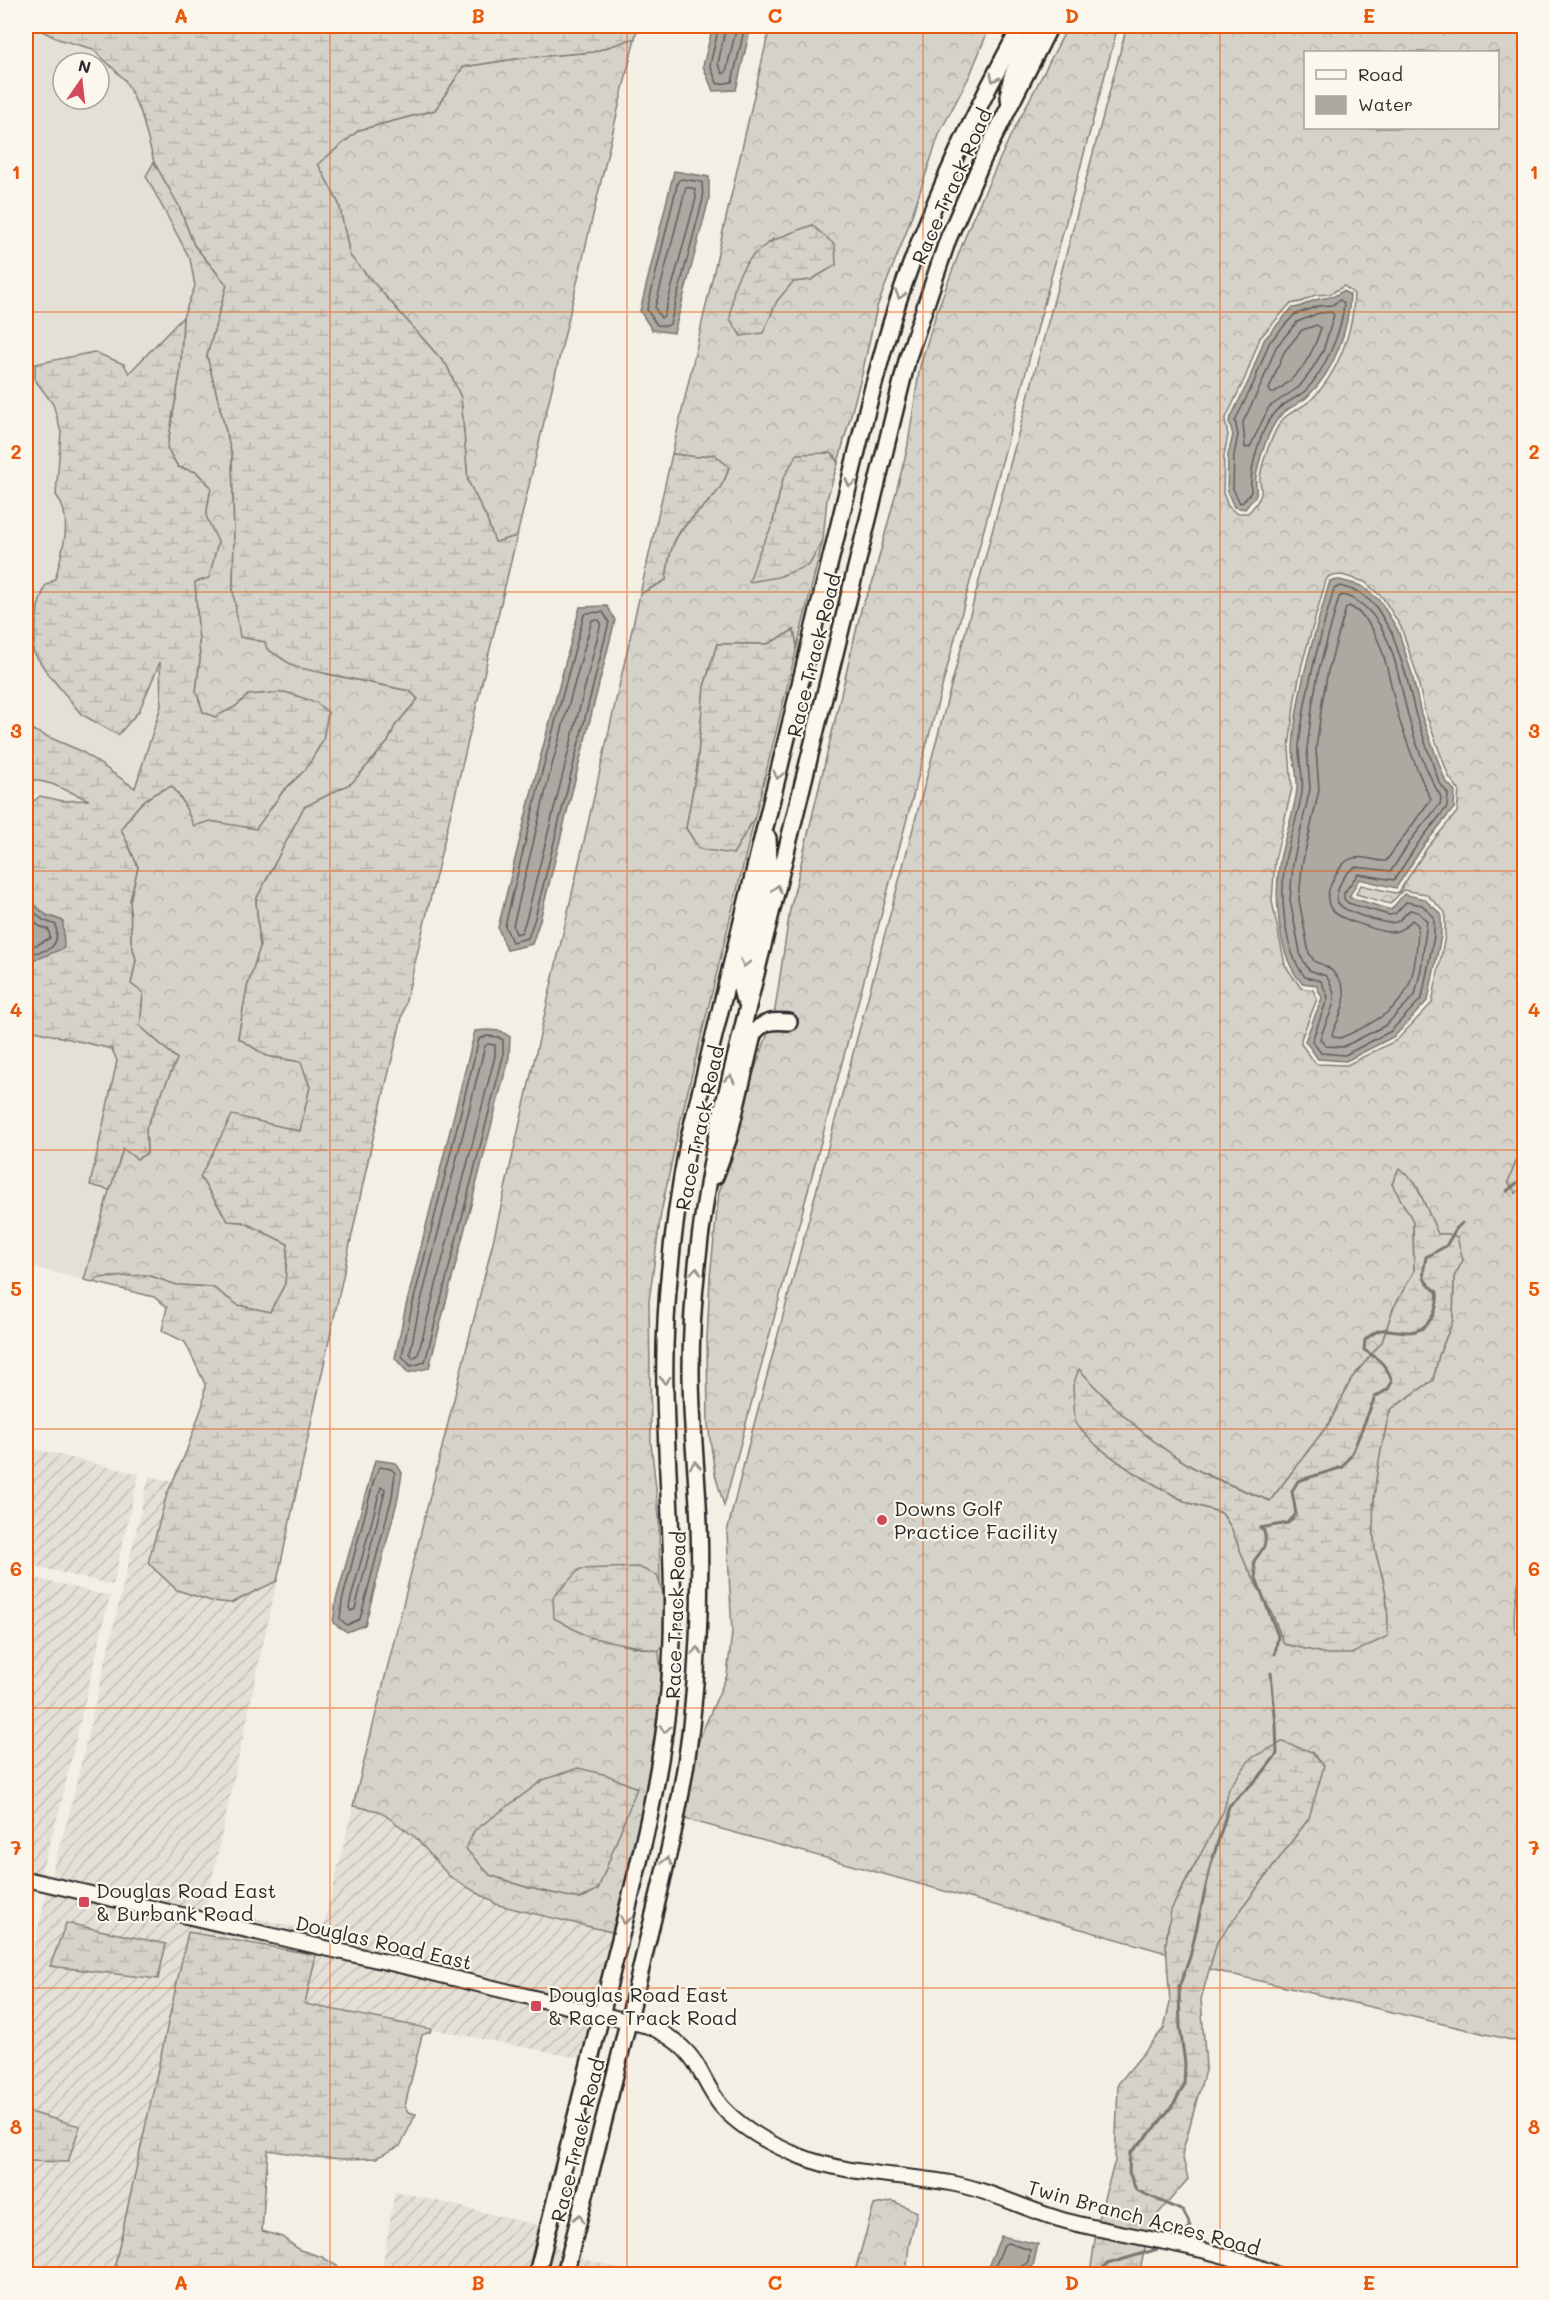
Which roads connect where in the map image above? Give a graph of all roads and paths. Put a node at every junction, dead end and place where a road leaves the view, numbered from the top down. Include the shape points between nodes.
1 (1021, 26) edge
2 (1038, 26) edge
3 (1050, 26) edge
4 (1010, 104) junction
5 (767, 823) junction
6 (748, 1004) junction
7 (789, 1022) dead end
8 (705, 1194) junction
9 (26, 1879) edge
10 (601, 2014) junction
11 (628, 2020) junction
12 (537, 2274) edge
13 (565, 2274) edge
14 (1276, 2274) edge

1 -> 5 main road, Race Track Road via 937,199 903,285 869,402
2 - 4 main road via 1009,82
3 - 4 main road, Race Track Road
6 -> 4 main road, Race Track Road via 908,357 948,239
5 -> 6 main road via 769,861 740,986
5 -> 10 main road, Race Track Road via 680,1186 665,1363 673,1618 666,1715 647,1829
8 -> 6 main road, Race Track Road
7 - 8 main road via 765,1023 753,1035 724,1154
11 -> 8 main road, Race Track Road via 679,1806 693,1710 699,1524 691,1371 696,1268
9 - 10 street, Douglas Road East
10 - 11 street, Douglas Road East
10 - 12 main road, Race Track Road
13 -> 11 main road, Race Track Road
11 - 14 street, Twin Branch Acres Road via 672,2038 691,2056 714,2097 732,2116 766,2140 805,2159 967,2186 1065,2220 1209,2253

